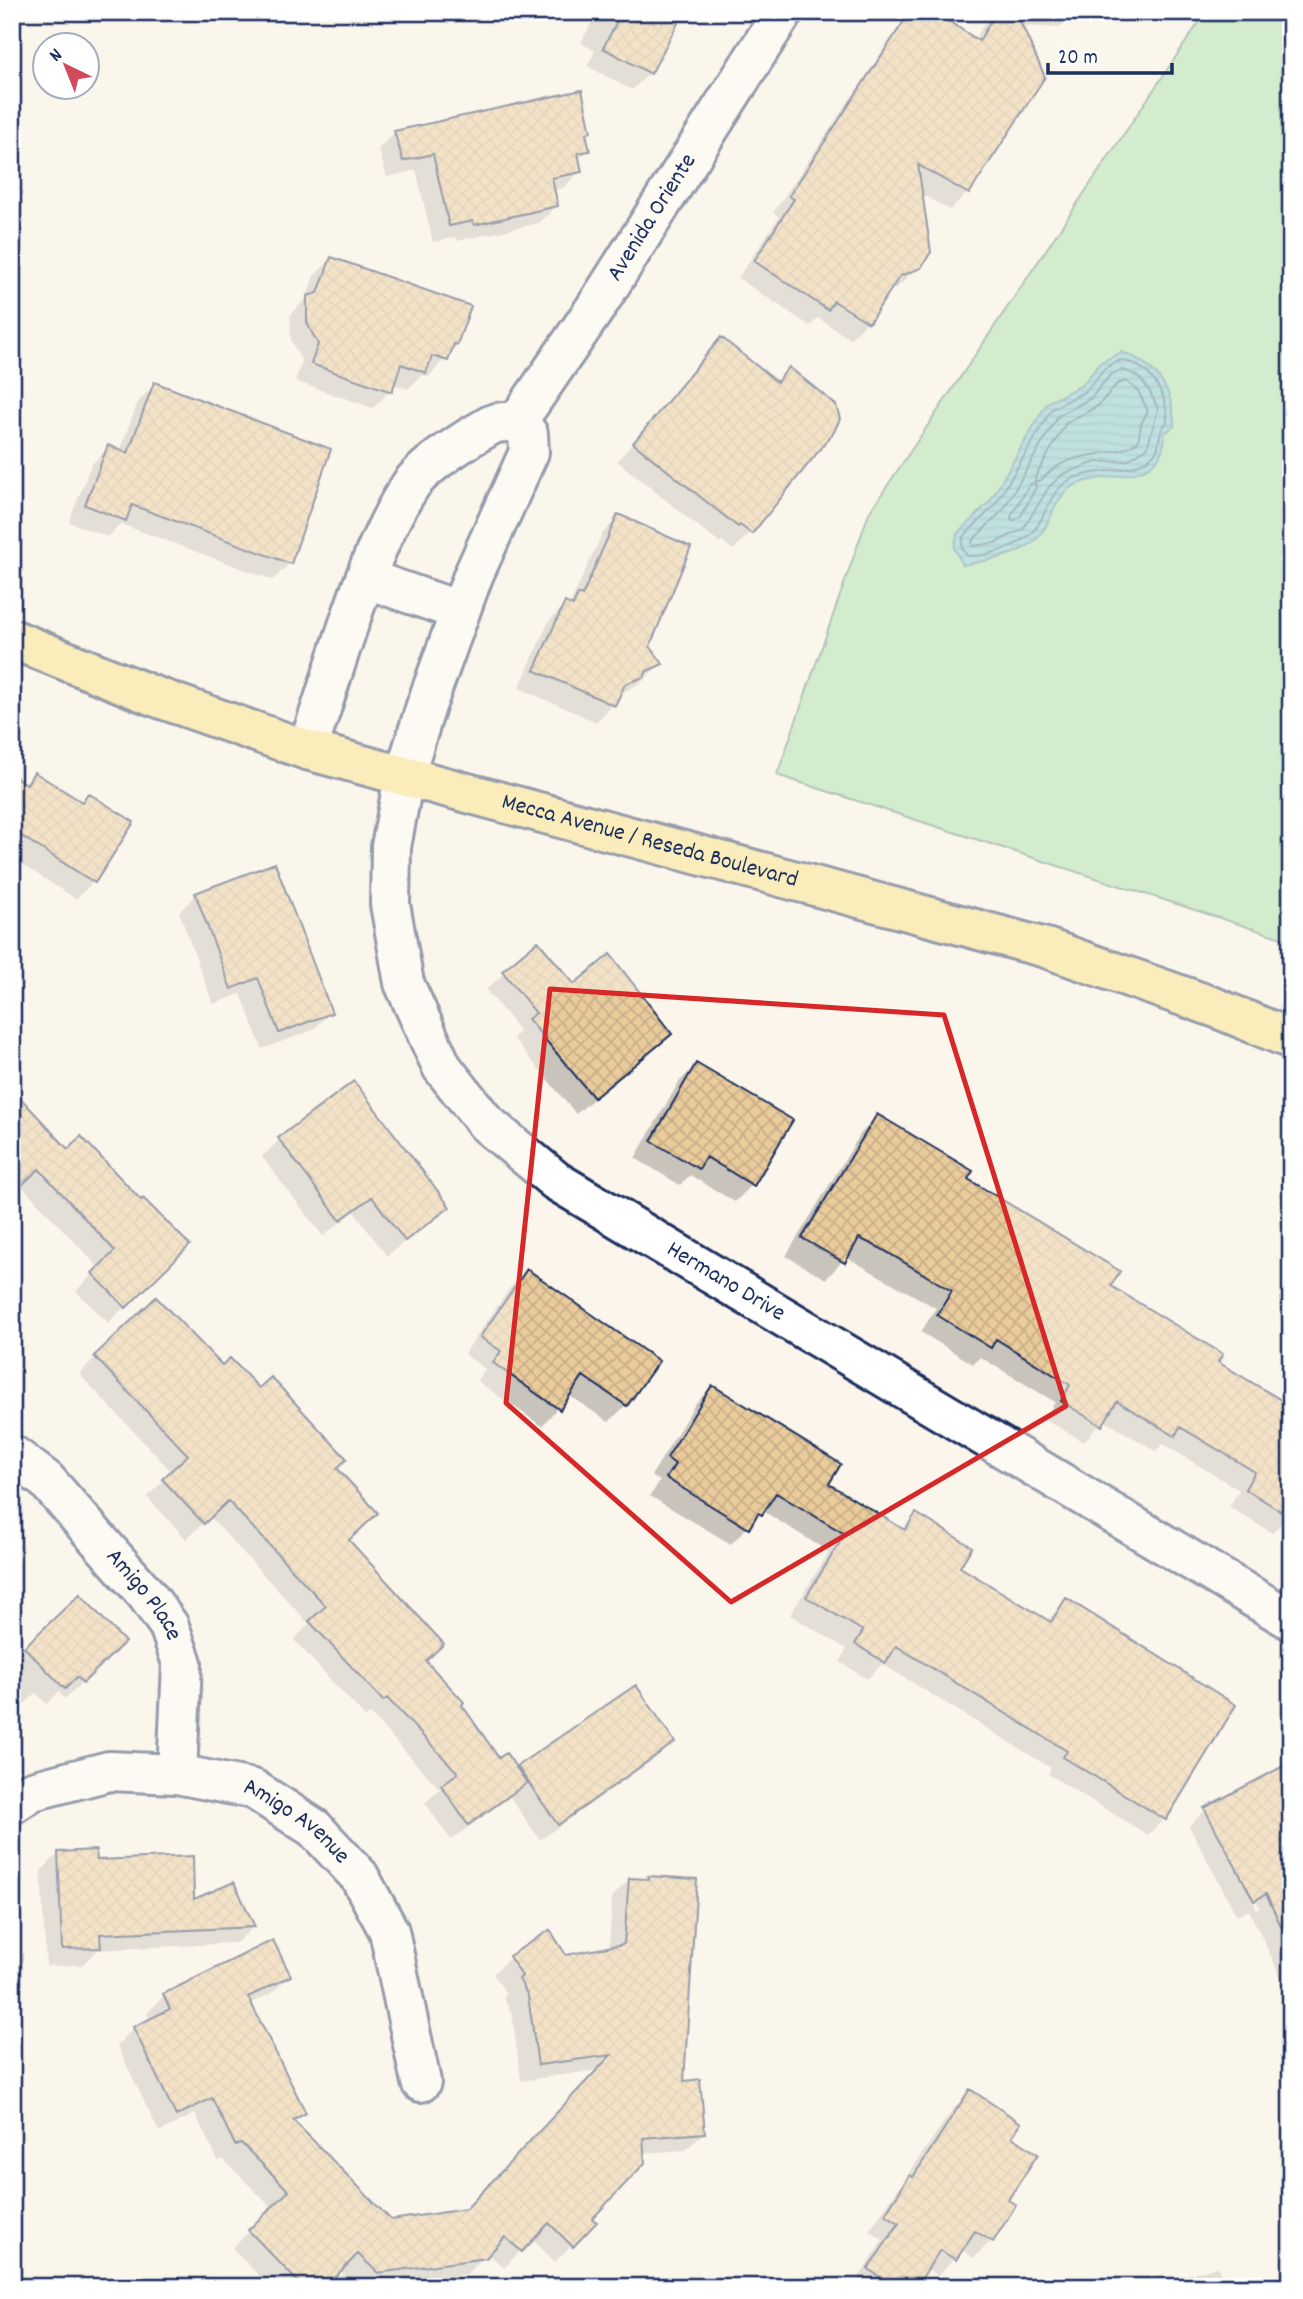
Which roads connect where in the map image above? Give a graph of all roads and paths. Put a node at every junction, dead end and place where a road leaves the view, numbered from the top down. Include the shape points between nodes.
1 (783, 12) edge
2 (517, 422) junction
3 (367, 579) junction
4 (460, 611) junction
5 (12, 639) edge
6 (307, 750) junction
7 (404, 777) junction
8 (1291, 1039) edge
9 (14, 1456) dead end
10 (1291, 1620) edge
11 (177, 1773) junction
12 (12, 1804) edge
13 (421, 2082) dead end

1 - 2 street, Avenida Oriente via 596,307
2 - 3 street via 493,424 426,469 411,485
2 - 4 street via 528,435 529,452
3 - 4 street
3 - 6 street
4 - 7 street
5 - 6 main road, Mecca Avenue / Reseda Boulevard
6 - 7 main road, Mecca Avenue / Reseda Boulevard
7 - 8 main road, Mecca Avenue / Reseda Boulevard via 1046,948
7 - 10 street, Hermano Drive via 391,847 390,904 404,983 442,1067 486,1123 556,1181
9 - 11 street, Amigo Place via 46,1480 169,1626 182,1663
11 - 12 street, Amigo Avenue via 109,1772 32,1791
11 - 13 street, Amigo Avenue via 253,1789 314,1828 359,1876 389,1931

